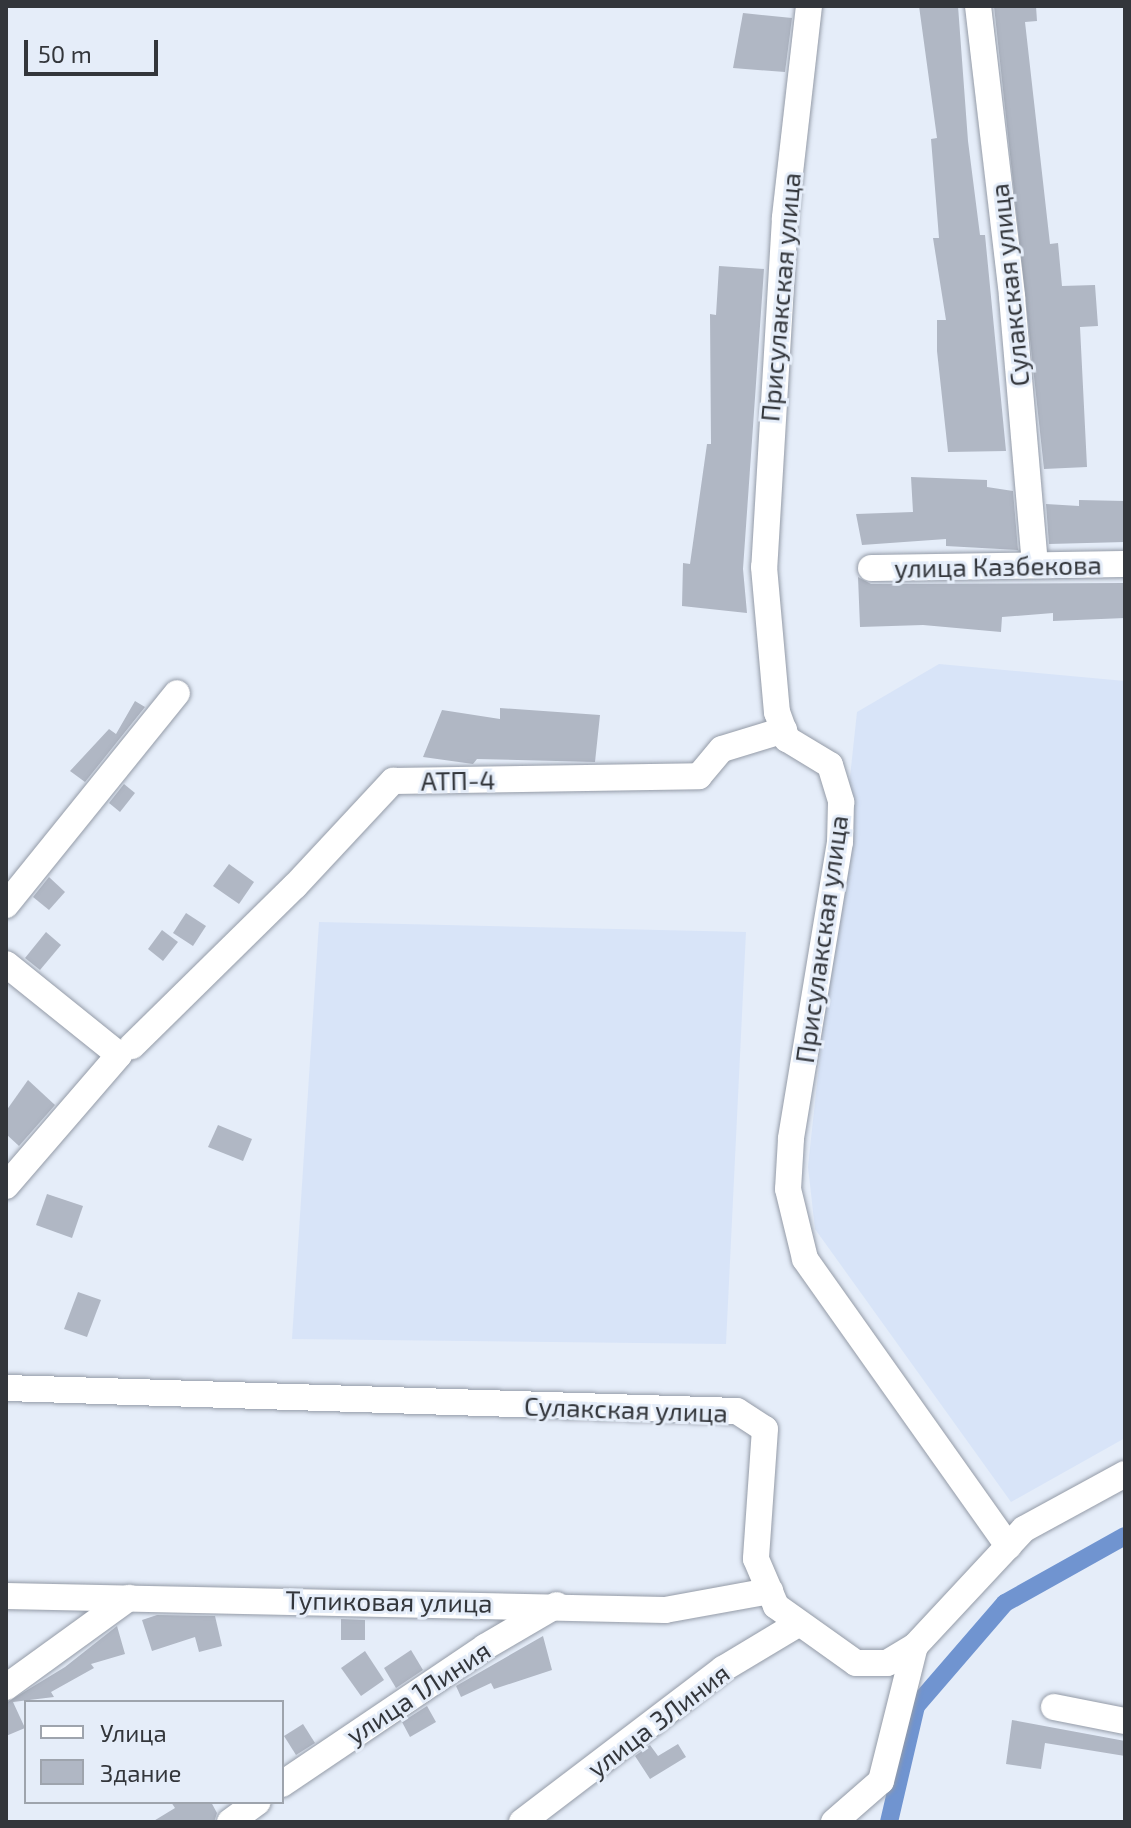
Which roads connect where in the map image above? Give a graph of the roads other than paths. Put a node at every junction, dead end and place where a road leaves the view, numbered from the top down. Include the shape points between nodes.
1 (809, 6) edge
2 (978, 6) edge
3 (1125, 564) edge
4 (1035, 565) junction
5 (871, 568) dead end
6 (177, 693) dead end
7 (784, 730) junction
8 (6, 905) edge
9 (6, 964) edge
10 (125, 1050) junction
11 (6, 1186) edge
12 (6, 1388) edge
13 (1125, 1474) edge
14 (1008, 1546) junction
15 (770, 1591) junction
16 (6, 1596) edge
17 (129, 1598) junction
18 (557, 1605) junction
19 (798, 1624) junction
20 (915, 1646) junction
21 (6, 1687) edge
22 (1054, 1707) dead end
23 (1125, 1721) edge
24 (284, 1783) edge
25 (255, 1804) edge
26 (230, 1822) edge
27 (522, 1822) edge
28 (834, 1822) edge

1 - 7 street, Присулакская улица via 785,218 764,567 777,712
2 - 4 street, Сулакская улица via 1012,297
3 - 4 street, улица Казбекова
4 - 5 street, улица Казбекова
6 - 8 street
7 - 10 street, АТП-4 via 722,749 699,776 393,781 295,886
7 - 14 street, Присулакская улица via 787,739 830,765 841,802 840,842 791,1139 788,1189 793,1225 805,1259
9 - 10 street
10 - 11 street, АТП-4
12 - 15 street, Сулакская улица via 737,1411 765,1429 756,1559
13 - 14 street, Сулакская улица via 1024,1529
14 - 20 street, Сулакская улица
15 - 18 street, Тупиковая улица via 665,1610
15 - 19 street, Сулакская улица via 776,1606
16 - 17 street, Тупиковая улица
17 - 18 street, Тупиковая улица
17 - 21 street
18 - 24 street, улица 1Линия via 485,1647
19 - 20 street, Сулакская улица via 856,1663 887,1663
19 - 27 street, улица 3Линия via 723,1669
20 - 28 street via 881,1781
22 - 23 street
25 - 26 street

